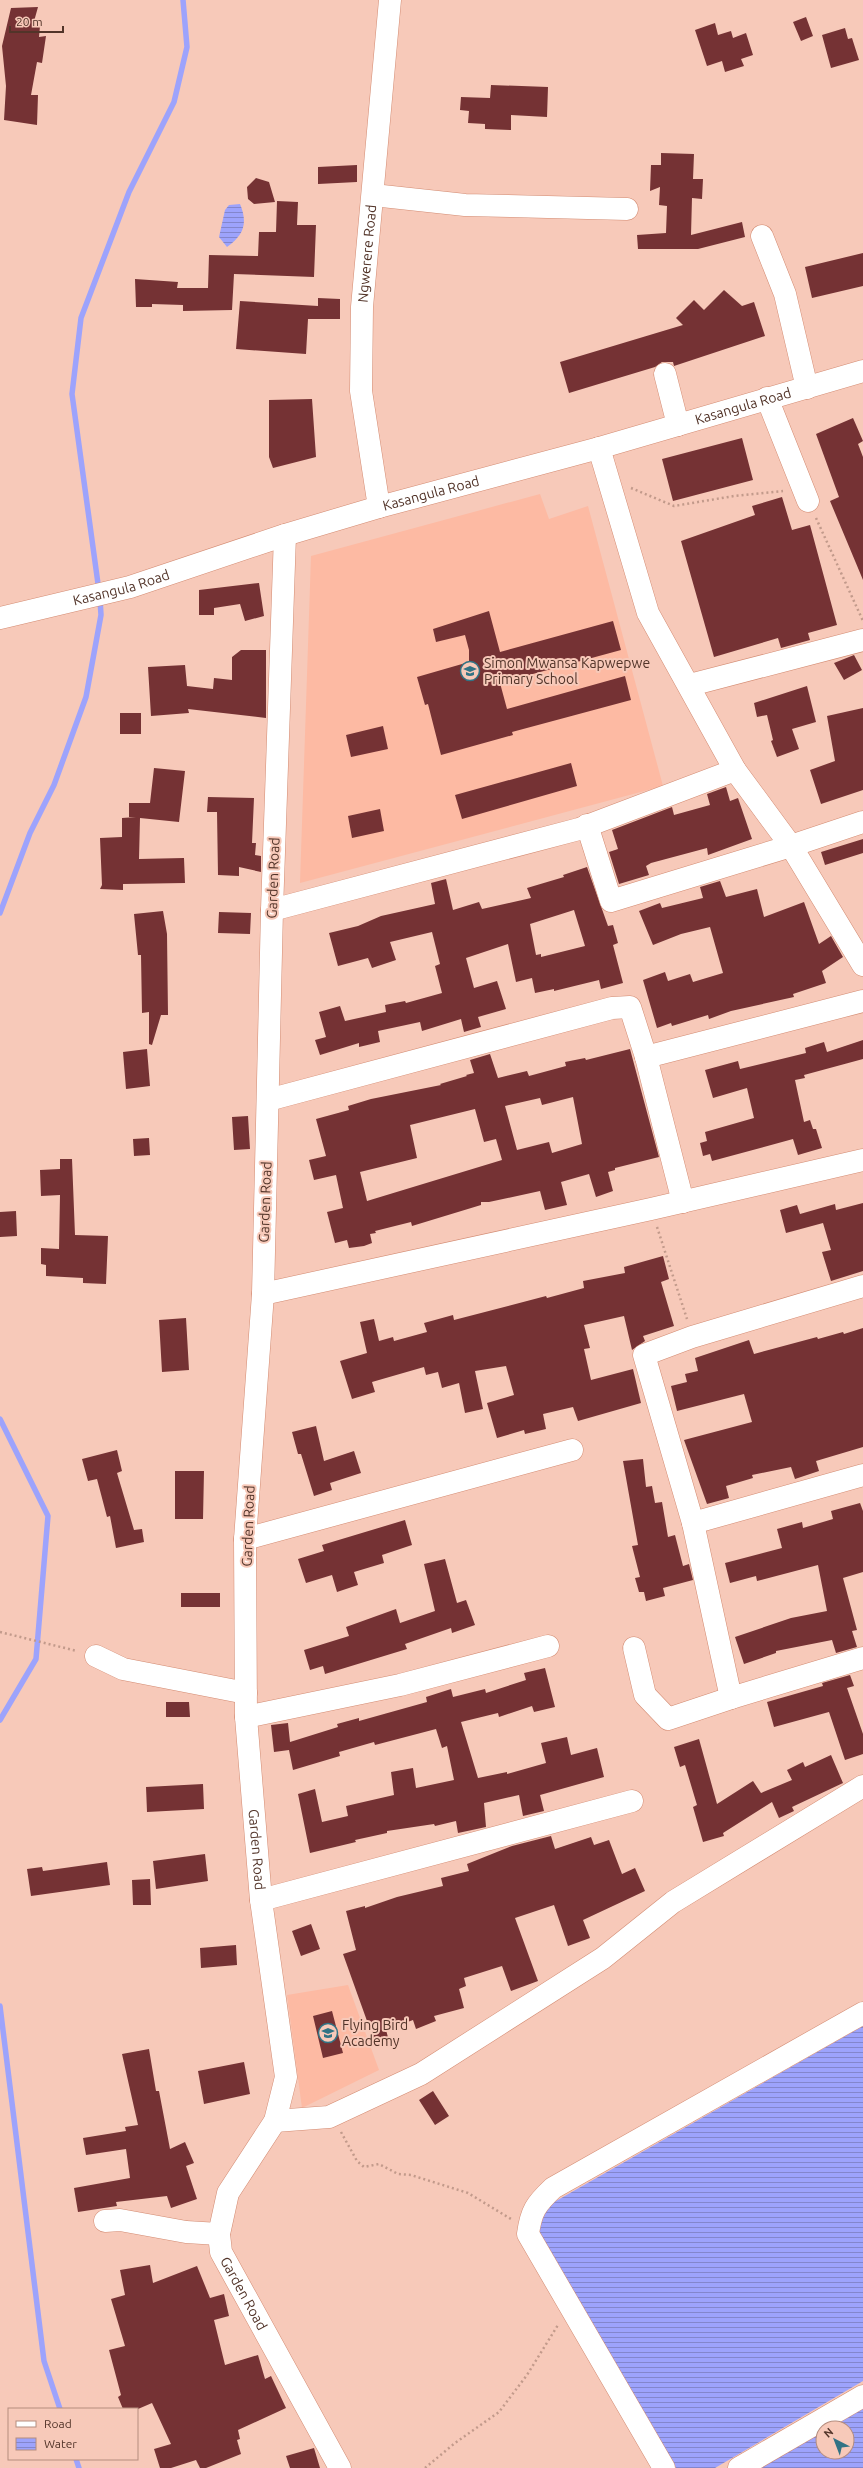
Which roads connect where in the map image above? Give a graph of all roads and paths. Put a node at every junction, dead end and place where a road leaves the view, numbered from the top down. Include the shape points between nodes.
1 (390, 0) edge
2 (373, 195) junction
3 (627, 209) dead end
4 (762, 236) dead end
5 (863, 371) edge
6 (665, 374) dead end
7 (807, 388) junction
8 (767, 398) junction
9 (678, 425) junction
10 (599, 448) junction
11 (608, 480) junction
12 (808, 501) junction
13 (379, 507) junction
14 (285, 535) junction
15 (0, 618) edge
16 (863, 622) edge
17 (863, 640) edge
18 (690, 685) junction
19 (735, 770) junction
20 (863, 822) edge
21 (587, 825) junction
22 (791, 846) junction
23 (272, 910) junction
24 (863, 965) edge
25 (863, 1001) edge
26 (646, 1057) junction
27 (268, 1100) junction
28 (863, 1160) edge
29 (683, 1202) junction
30 (651, 1209) junction
31 (863, 1286) edge
32 (263, 1294) junction
33 (692, 1337) junction
34 (572, 1450) dead end
35 (863, 1475) edge
36 (693, 1523) junction
37 (245, 1540) junction
38 (0, 1632) edge
39 (548, 1646) dead end
40 (634, 1648) dead end
41 (96, 1656) joint
42 (863, 1658) edge
43 (246, 1693) junction
44 (731, 1698) junction
45 (246, 1717) junction
46 (863, 1786) edge
47 (632, 1801) dead end
48 (261, 1900) junction
49 (863, 2013) edge
50 (332, 2116) junction
51 (275, 2121) junction
52 (105, 2221) dead end
53 (219, 2234) junction
54 (528, 2234) junction
55 (568, 2304) junction
56 (863, 2396) edge
57 (340, 2468) edge
58 (426, 2468) edge
59 (664, 2468) edge
60 (739, 2468) edge

1 - 2 street, Ngwerere Road
2 - 3 street via 465,204
2 - 13 street, Ngwerere Road via 362,307 361,391
4 - 7 street via 785,294
5 - 7 street, Kasangula Road
6 - 9 street
7 - 8 street, Kasangula Road
8 - 9 street, Kasangula Road
8 - 12 street
9 - 10 street, Kasangula Road
10 - 11 street
10 - 13 street, Kasangula Road
11 - 12 path via 674,506 787,490
11 - 18 street via 648,613
12 - 16 path
13 - 14 street, Kasangula Road
14 - 15 street, Kasangula Road via 130,587
14 - 23 street, Garden Road
17 - 18 street
18 - 19 street
19 - 21 street
19 - 22 street
20 - 22 street
21 - 22 street via 611,901
21 - 23 street
22 - 24 street
23 - 27 street, Garden Road
25 - 26 street
26 - 27 street via 630,1007 612,1008
26 - 29 street
27 - 32 street, Garden Road
28 - 29 street
29 - 30 street
30 - 32 street
30 - 33 path
31 - 33 street
32 - 37 street, Garden Road
33 - 36 street via 644,1355
34 - 37 street
35 - 36 street
36 - 44 street
37 - 43 street, Garden Road
38 - 41 path
39 - 45 street via 400,1686
40 - 44 street via 645,1695 668,1719
41 - 43 street via 123,1669
42 - 44 street
43 - 45 street, Garden Road
45 - 48 street, Garden Road
46 - 50 street via 673,1902 603,1958 421,2074
47 - 48 street
48 - 51 street, Garden Road via 286,2077
49 - 54 street via 553,2188 530,2215
50 - 51 street
50 - 54 path via 357,2161 364,2167 379,2164 398,2174 411,2175 468,2193 509,2217
51 - 53 street, Garden Road via 228,2193
52 - 53 street via 120,2220 186,2232
53 - 57 street, Garden Road via 221,2252
54 - 55 street
55 - 58 path via 545,2347 499,2412
55 - 59 street
56 - 60 street

